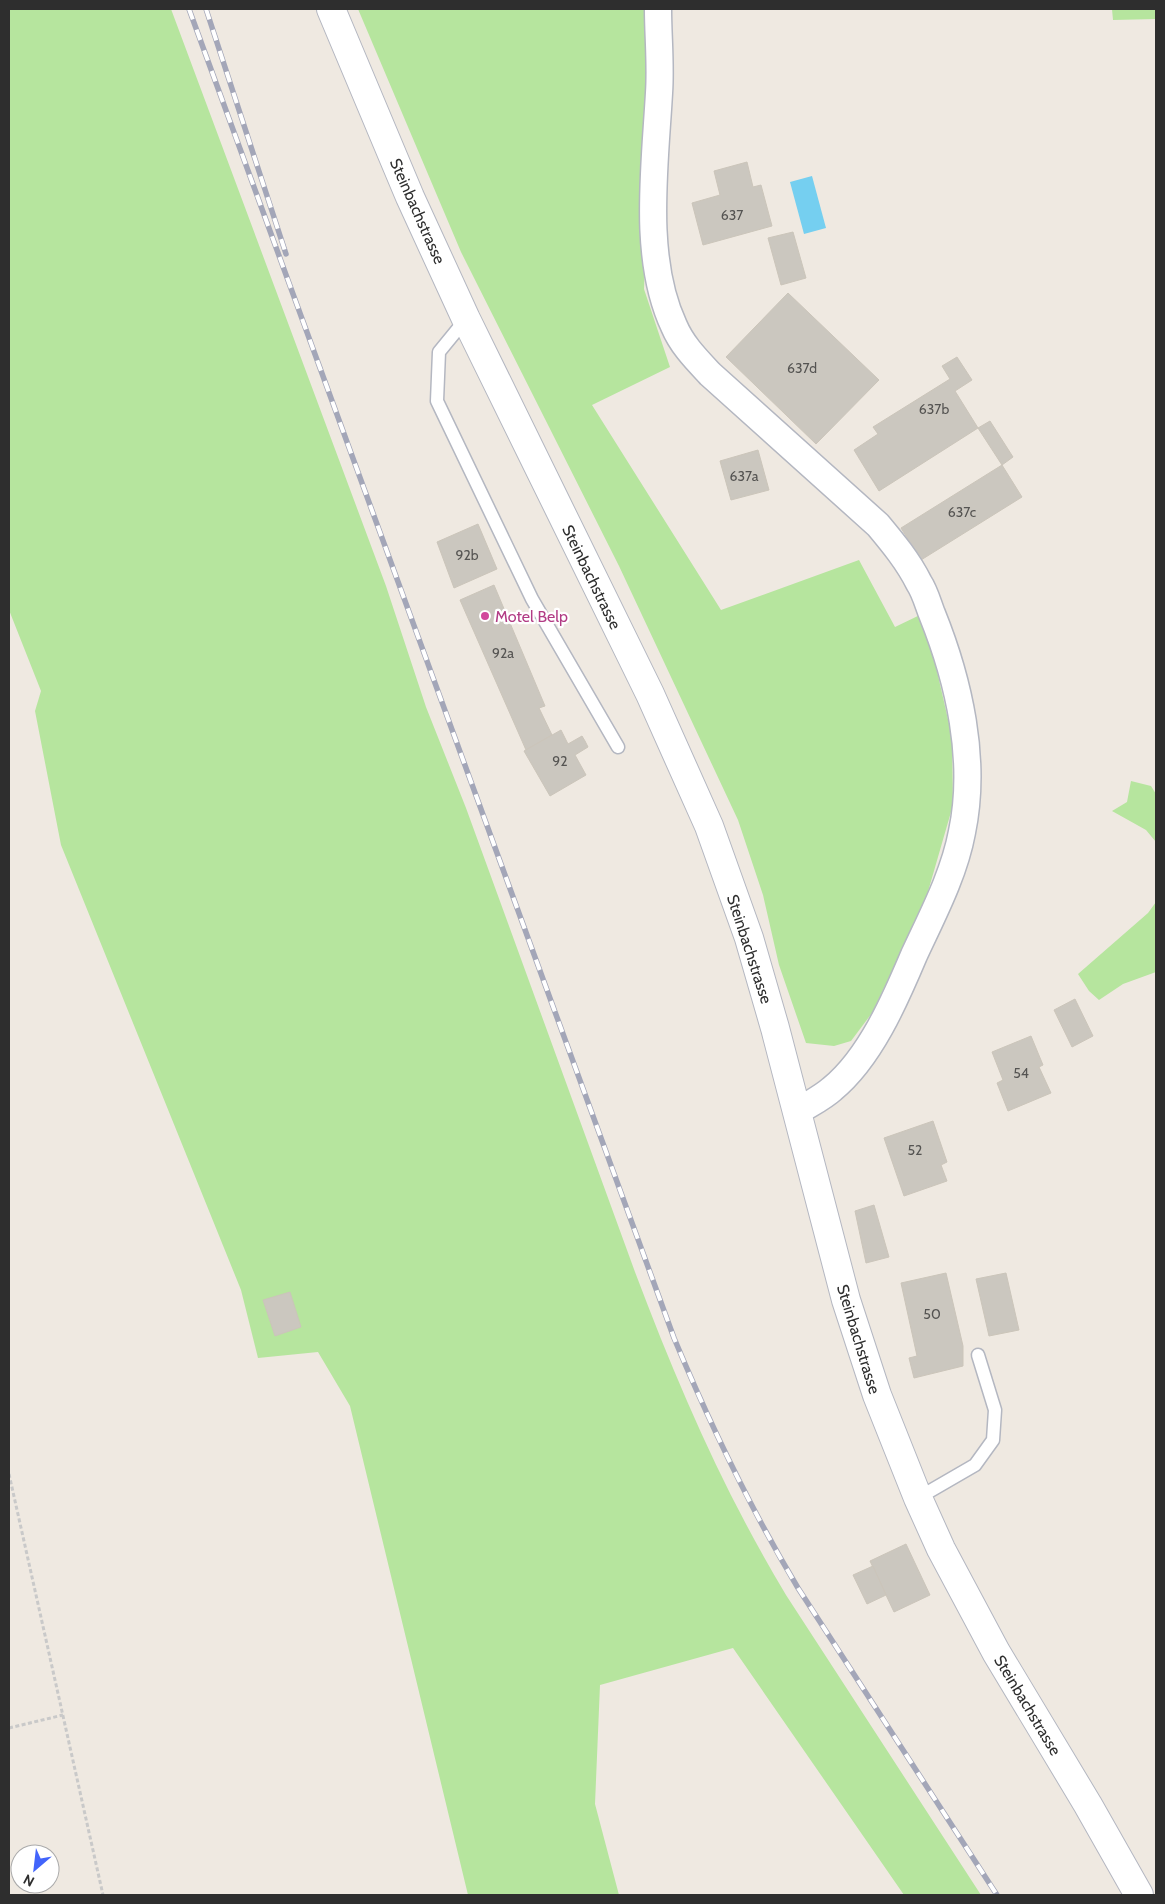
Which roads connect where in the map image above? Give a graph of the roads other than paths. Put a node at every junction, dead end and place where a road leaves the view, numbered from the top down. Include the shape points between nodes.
1 (331, 9) edge
2 (658, 9) edge
3 (466, 319) junction
4 (618, 747) dead end
5 (797, 1112) junction
6 (978, 1355) dead end
7 (918, 1498) junction
8 (1139, 1895) edge

1 - 3 main road, Steinbachstrasse via 410,197
2 - 5 street via 655,258 673,326 688,351 710,374 878,525 900,551 920,584 940,634 963,719 966,793 962,832 943,891 909,968 867,1050 832,1089
3 - 4 lane via 439,352 437,401 532,599
3 - 5 main road, Steinbachstrasse via 650,694 709,826 749,938
5 - 7 main road, Steinbachstrasse via 846,1300 877,1395
6 - 7 lane via 995,1410 993,1440 975,1465
7 - 8 main road, Steinbachstrasse via 970,1605

